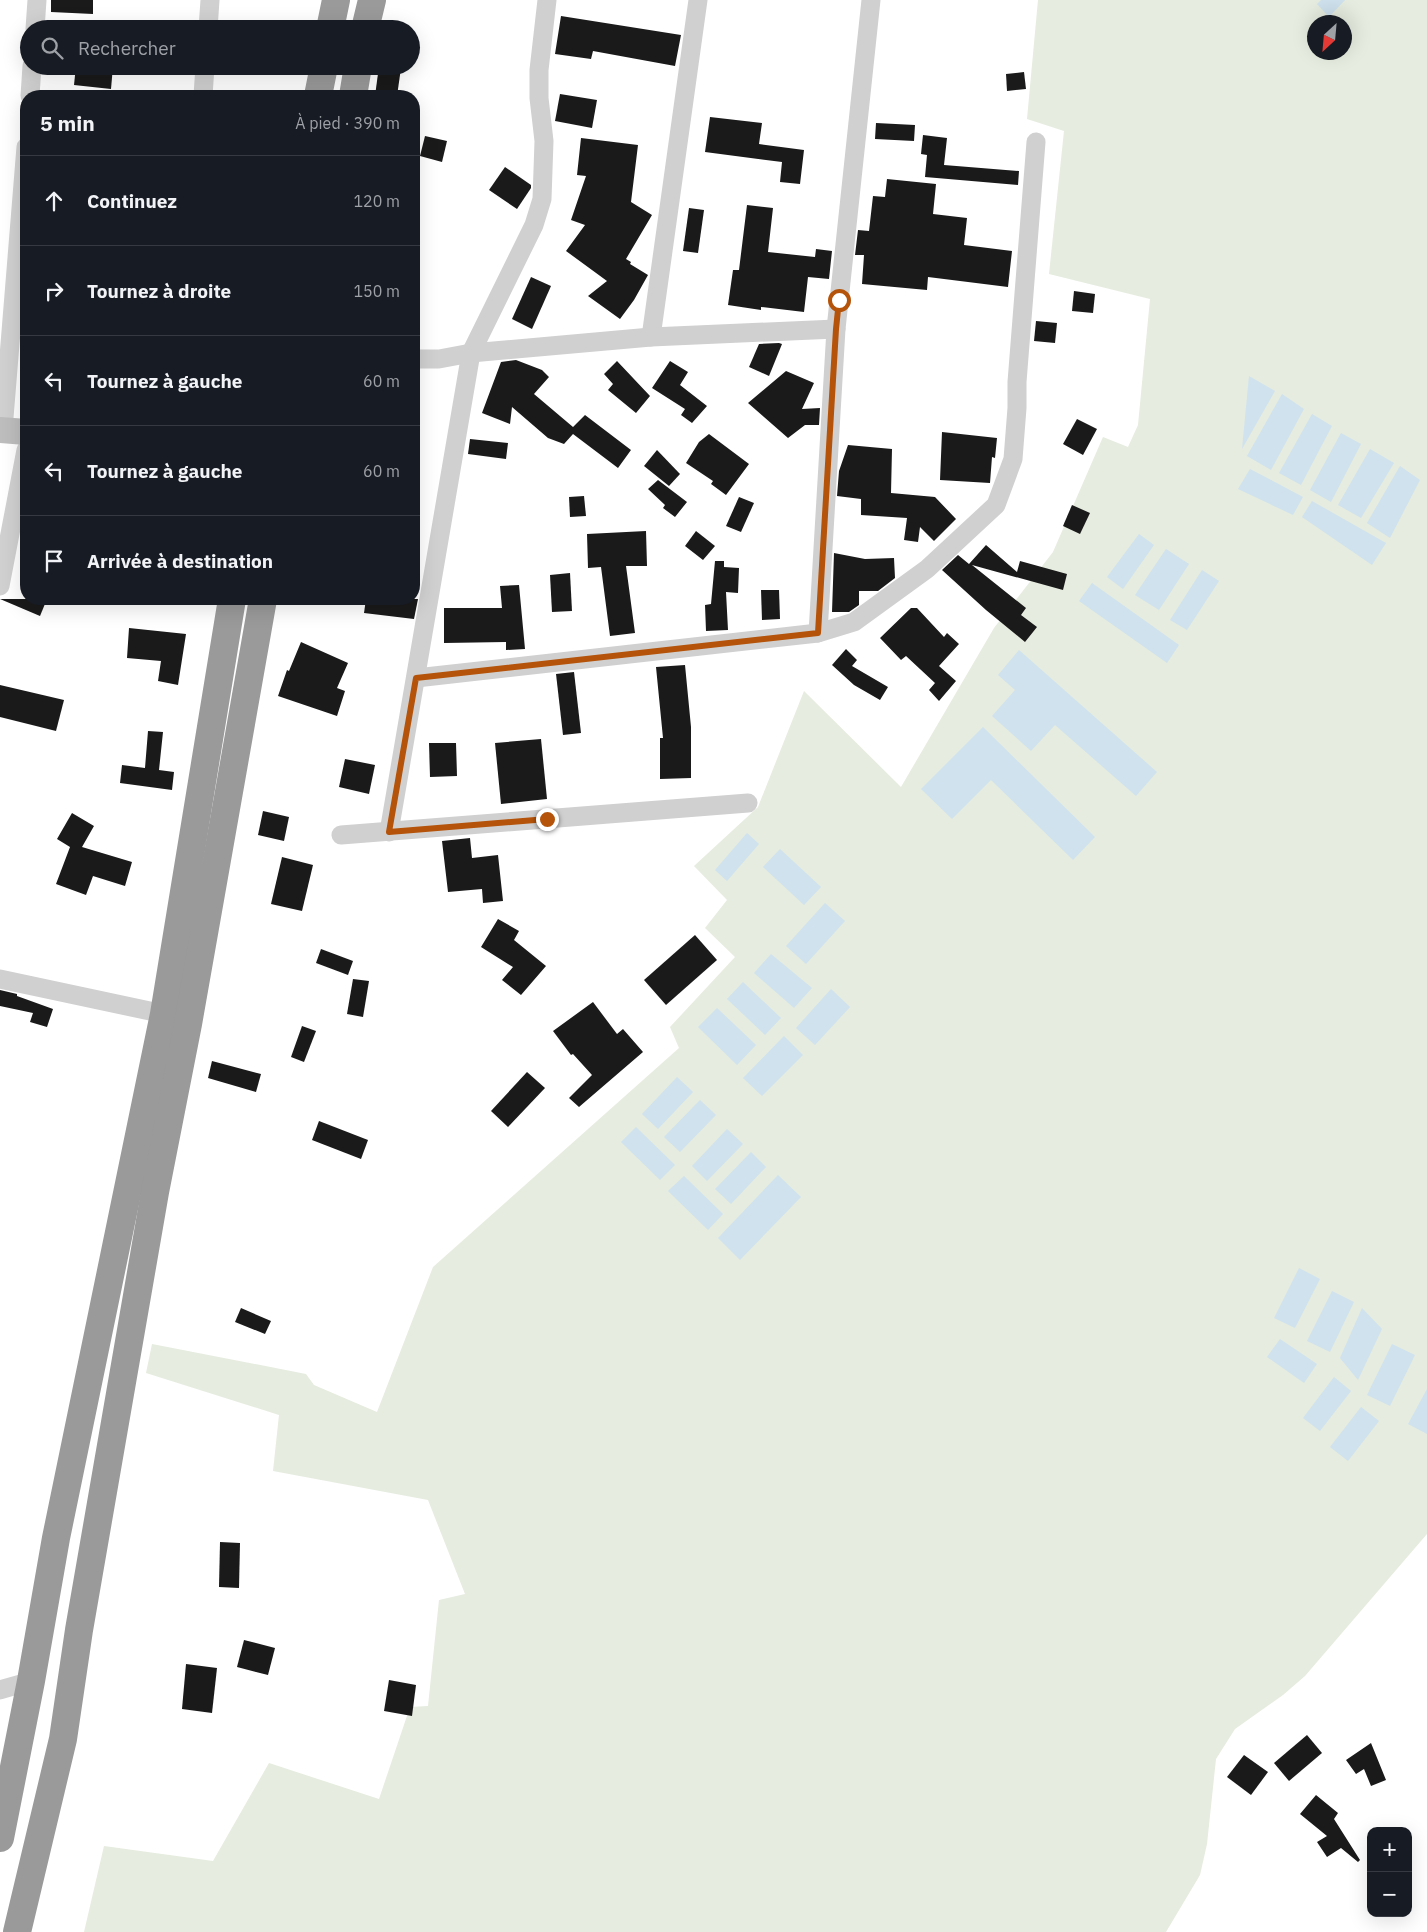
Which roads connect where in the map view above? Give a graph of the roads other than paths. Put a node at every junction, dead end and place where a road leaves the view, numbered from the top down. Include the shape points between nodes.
1 (37, 0) edge
2 (210, 0) edge
3 (336, 0) edge
4 (372, 0) edge
5 (547, 0) edge
6 (698, 0) edge
7 (871, 0) edge
8 (36, 20) edge
9 (209, 20) edge
10 (332, 20) edge
11 (367, 20) edge
12 (31, 75) edge
13 (204, 75) edge
14 (322, 75) edge
15 (356, 75) edge
16 (30, 90) edge
17 (203, 90) edge
18 (319, 90) edge
19 (354, 90) edge
20 (1036, 142) dead end
21 (20, 254) edge
22 (836, 329) junction
23 (651, 336) junction
24 (471, 353) junction
25 (420, 359) edge
26 (10, 431) edge
27 (20, 481) edge
28 (0, 586) edge
29 (231, 605) edge
30 (262, 605) edge
31 (818, 633) junction
32 (416, 678) junction
33 (748, 804) dead end
34 (389, 832) junction
35 (341, 835) dead end
36 (0, 979) edge
37 (164, 1014) junction
38 (31, 1681) junction
39 (0, 1690) edge
40 (0, 1838) edge
41 (17, 1932) edge

1 - 8 street
2 - 9 street
3 - 10 highway
4 - 11 highway
5 - 24 street via 539,70 544,141 542,199 534,225
6 - 23 street
7 - 22 street
12 - 16 street
13 - 17 street
14 - 18 highway
15 - 19 highway
20 - 31 street via 1013,459 996,505 927,570 854,622
21 - 26 street
22 - 23 street
22 - 31 street
23 - 24 street
24 - 25 street
24 - 32 street
27 - 28 street
29 - 37 highway
30 - 41 highway via 128,1343 63,1739
31 - 32 street
32 - 34 street
33 - 34 street
34 - 35 street
36 - 37 street
37 - 38 highway via 56,1538
38 - 39 street
38 - 40 highway

